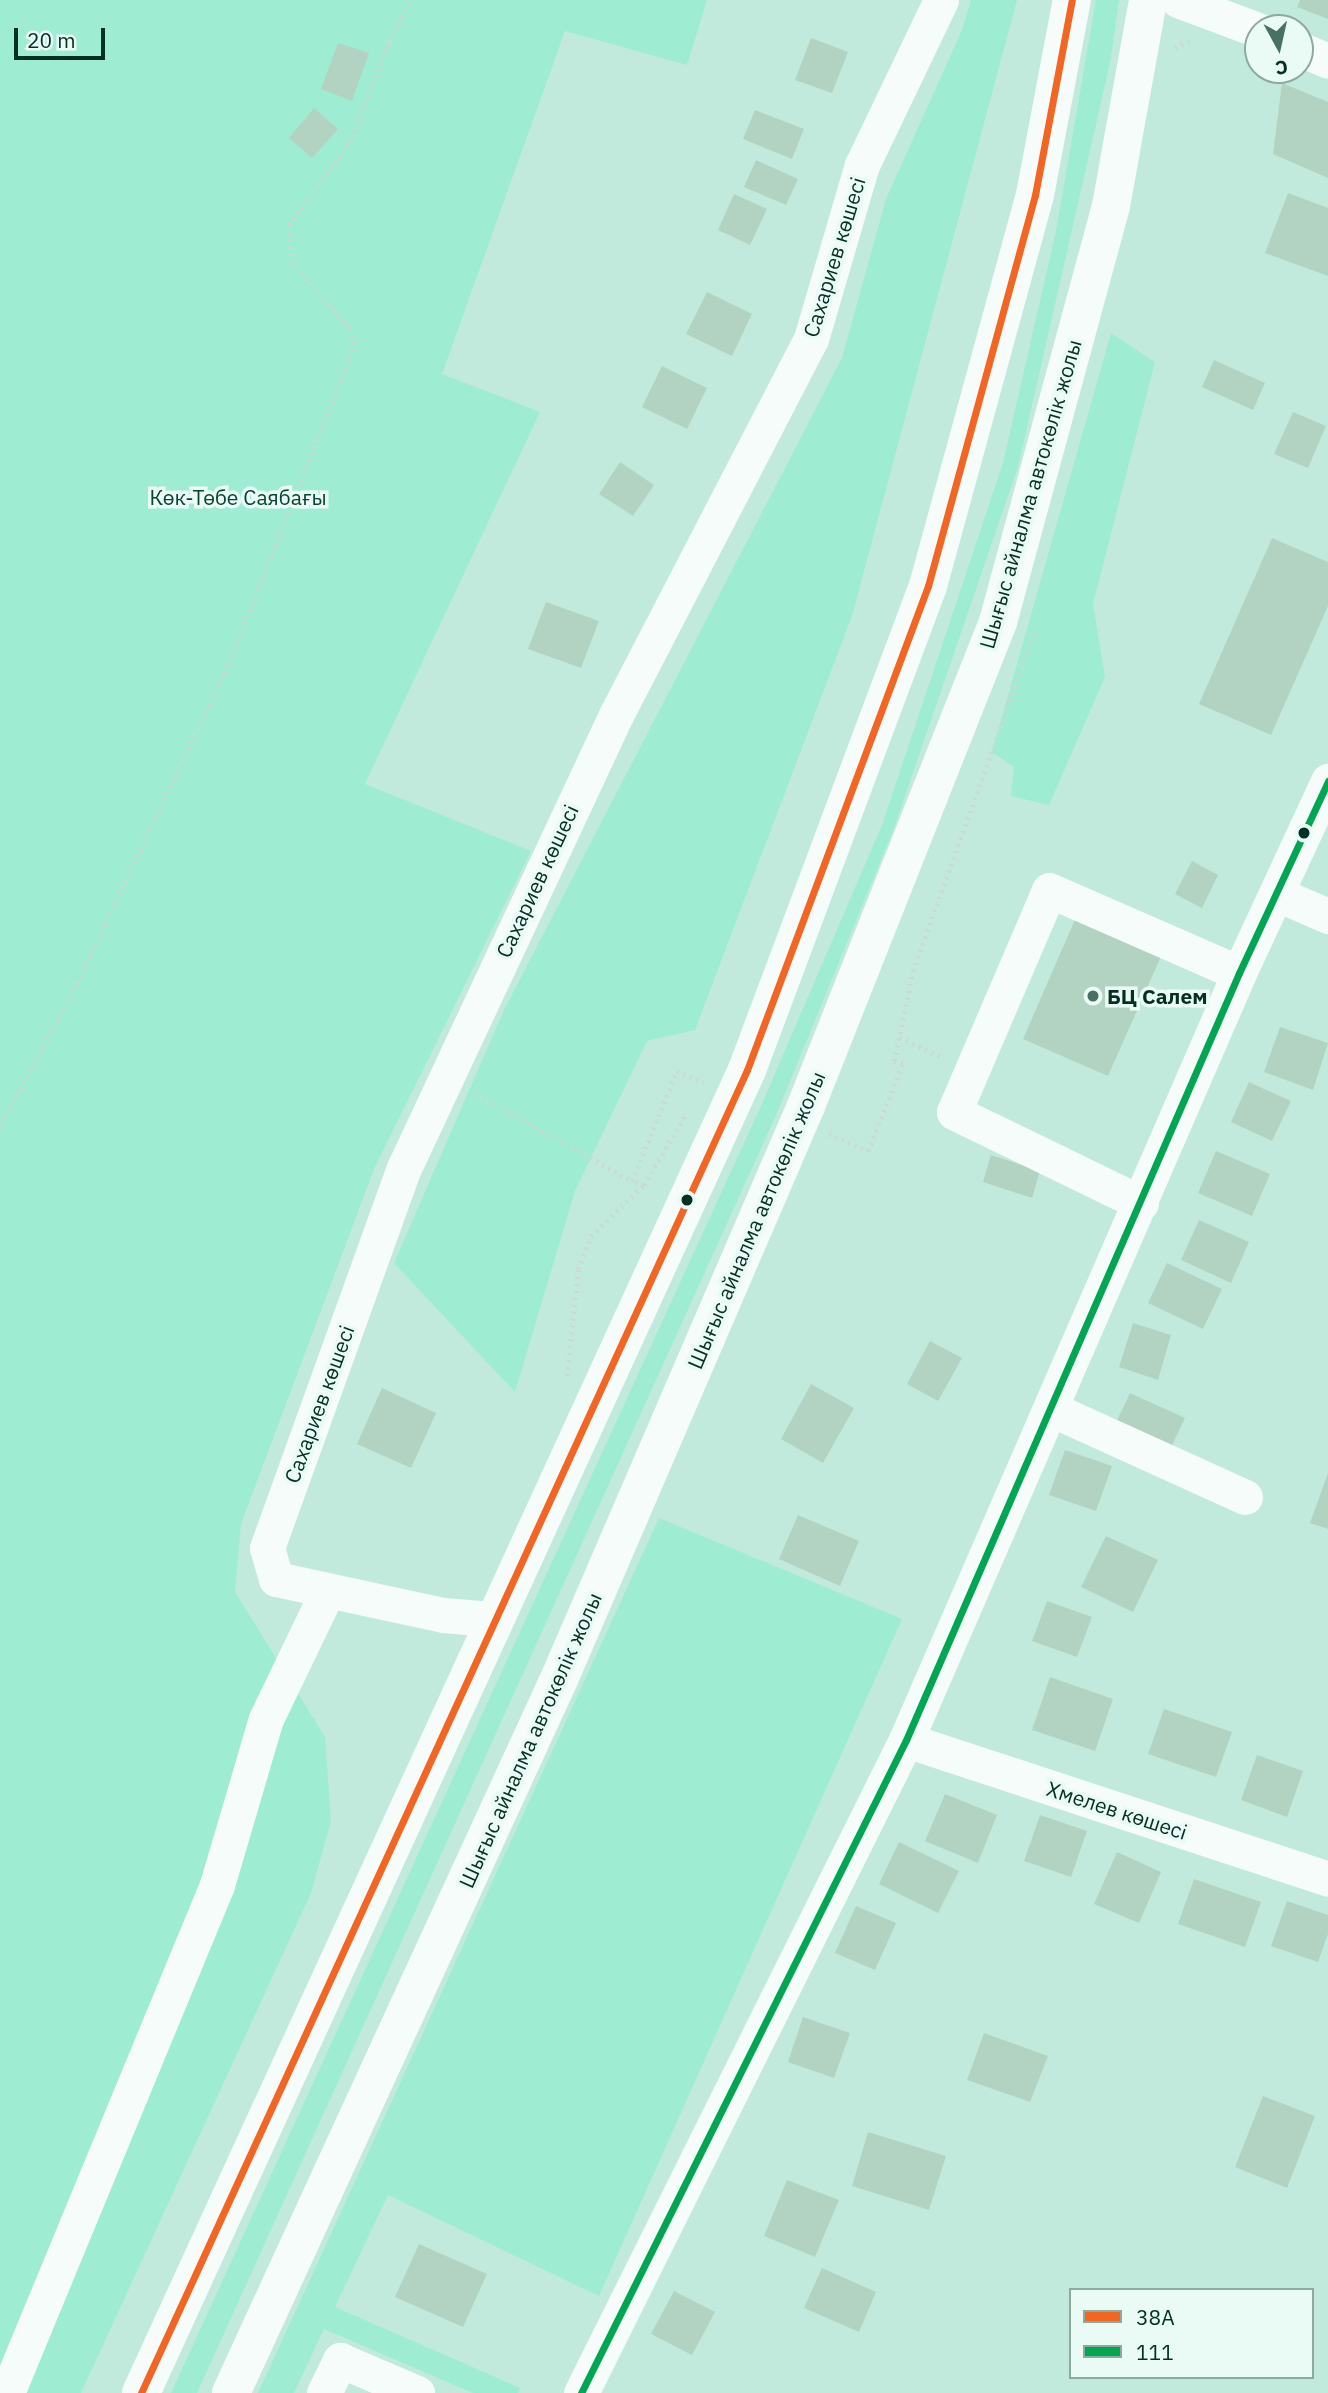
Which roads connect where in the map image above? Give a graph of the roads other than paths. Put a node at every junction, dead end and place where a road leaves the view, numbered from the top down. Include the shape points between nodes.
1 (941, 0) edge
2 (1072, 0) edge
3 (1148, 0) edge
4 (1199, 3) edge
5 (1244, 24) edge
6 (1328, 780) edge
7 (1277, 894) junction
8 (1328, 916) edge
9 (1239, 973) junction
10 (1141, 1203) junction
11 (1051, 1409) junction
12 (1245, 1497) dead end
13 (327, 1592) junction
14 (492, 1619) junction
15 (906, 1740) junction
16 (1328, 1880) edge
17 (8, 2393) edge
18 (141, 2393) edge
19 (231, 2393) edge
20 (324, 2393) edge
21 (417, 2393) edge
22 (581, 2393) edge

1 - 13 street, Сахариев көшесі via 862,165 811,339 615,715 404,1168 267,1548 276,1579
2 - 14 main road via 1035,195 928,586 747,1070
3 - 19 main road, Шығыс айналма автокөлік жолы via 1111,206 998,622 806,1106 560,1677
4 - 5 street
6 - 7 street
7 - 8 street
7 - 9 street
9 - 10 street
9 - 10 street via 1049,890 954,1112
10 - 11 street
11 - 12 street
11 - 15 street
13 - 14 street, Сахариев көшесі via 443,1615
13 - 17 street via 266,1719 217,1885
14 - 18 main road
15 - 16 street, Хмелев көшесі
15 - 22 street
20 - 21 street via 340,2360

